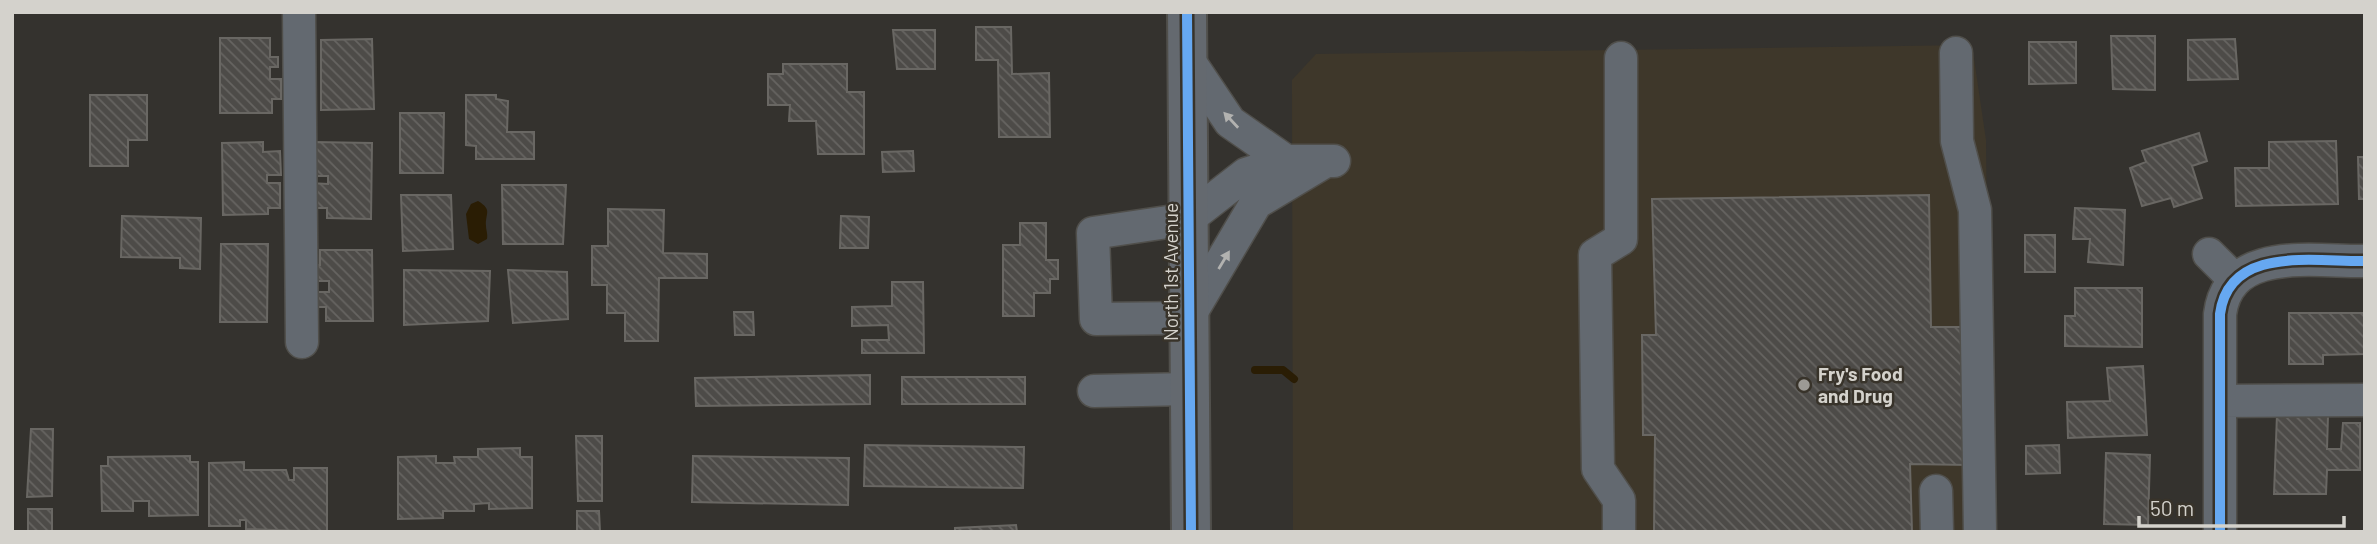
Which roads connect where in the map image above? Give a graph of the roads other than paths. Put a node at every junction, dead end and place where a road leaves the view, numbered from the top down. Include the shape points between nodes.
1 (299, 12) edge
2 (1187, 12) edge
3 (1956, 53) dead end
4 (1187, 58) junction
5 (1621, 58) dead end
6 (1286, 160) junction
7 (1188, 219) junction
8 (2208, 254) dead end
9 (2365, 261) edge
10 (2234, 279) junction
11 (1188, 318) junction
12 (302, 342) dead end
13 (1189, 390) junction
14 (1094, 391) dead end
15 (2365, 400) edge
16 (2220, 401) junction
17 (1936, 491) dead end
18 (1191, 532) edge
19 (1619, 532) edge
20 (1937, 532) edge
21 (1980, 532) edge
22 (2220, 532) edge

1 - 12 street
2 - 4 main road, North 1st Avenue
3 - 21 street via 1957,141 1975,210
6 -> 4 street via 1230,122
4 - 7 main road, North 1st Avenue
5 - 19 street via 1621,239 1595,255 1598,469 1619,500
6 - 7 street via 1246,174
11 -> 6 street via 1256,203 1330,162
7 - 11 main road, North 1st Avenue
7 - 11 street via 1093,233 1096,319
8 - 10 street
9 - 10 street via 2267,263
10 - 16 street via 2220,314
11 - 13 main road, North 1st Avenue
13 - 14 street
13 - 18 main road, North 1st Avenue
15 - 16 street
16 - 22 street
17 - 20 street

